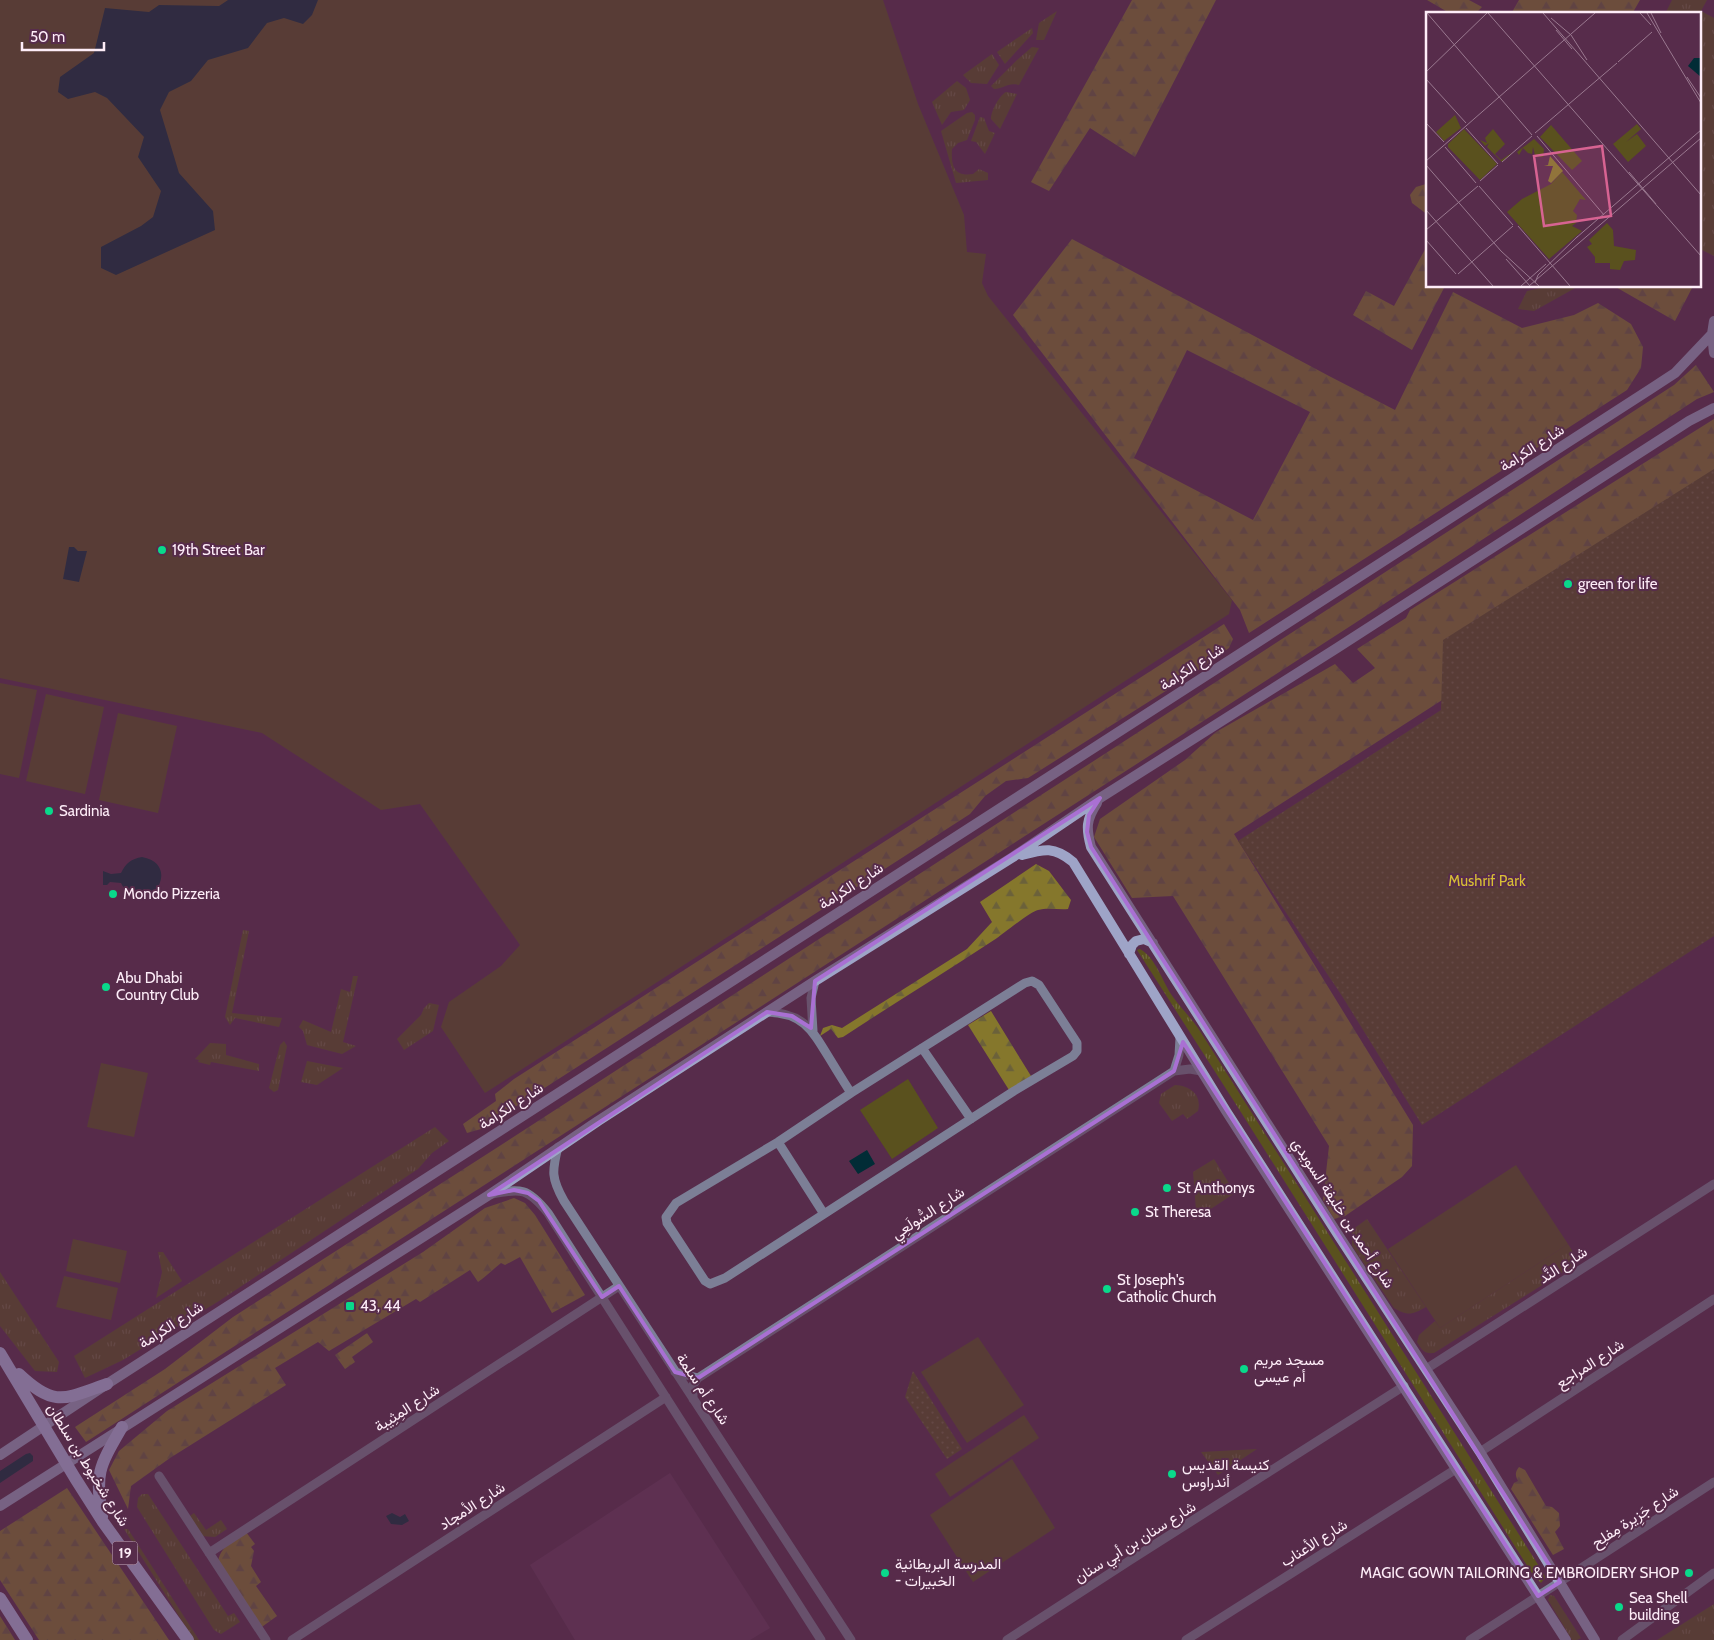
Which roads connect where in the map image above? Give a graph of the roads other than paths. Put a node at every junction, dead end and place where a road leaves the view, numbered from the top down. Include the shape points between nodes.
1 (1714, 321) edge
2 (1712, 334) junction
3 (1714, 353) edge
4 (1714, 408) edge
5 (1100, 798) junction
6 (1014, 857) junction
7 (1153, 942) junction
8 (1129, 954) junction
9 (815, 981) junction
10 (767, 1012) junction
11 (813, 1031) junction
12 (1180, 1038) junction
13 (922, 1048) junction
14 (1174, 1071) junction
15 (1201, 1071) junction
16 (851, 1093) junction
17 (971, 1119) junction
18 (778, 1142) junction
19 (558, 1147) junction
20 (1714, 1184) edge
21 (489, 1194) junction
22 (824, 1214) junction
23 (619, 1286) junction
24 (602, 1297) junction
25 (1714, 1299) edge
26 (3, 1358) edge
27 (1426, 1369) junction
28 (675, 1372) junction
29 (698, 1378) junction
30 (107, 1384) junction
31 (1404, 1386) junction
32 (666, 1397) junction
33 (693, 1399) junction
34 (45, 1426) junction
35 (122, 1427) junction
36 (1480, 1452) junction
37 (0, 1455) edge
38 (66, 1463) junction
39 (1456, 1468) junction
40 (159, 1476) dead end
41 (1714, 1482) edge
42 (0, 1506) edge
43 (103, 1522) junction
44 (209, 1553) junction
45 (1714, 1573) edge
46 (1560, 1582) junction
47 (1538, 1596) junction
48 (0, 1598) edge
49 (27, 1640) edge
50 (188, 1640) edge
51 (266, 1640) edge
52 (292, 1640) edge
53 (821, 1640) edge
54 (851, 1640) edge
55 (1007, 1640) edge
56 (1186, 1640) edge
57 (1470, 1640) edge
58 (1566, 1640) edge
59 (1595, 1640) edge
60 (1622, 1640) edge

1 - 2 main road
2 - 3 main road
2 - 30 main road, شارع الكرامة via 1675,373
4 - 5 main road
5 - 6 main road
5 - 7 main road, شارع أحمد بن خليفة السويدي via 1089,815 1087,832 1092,847
6 - 8 main road via 1051,850 1062,853 1073,862
6 - 9 main road
7 - 8 main road via 1136,940
7 - 27 main road, شارع أحمد بن خليفة السويدي
8 - 12 main road
9 - 10 main road
9 - 11 street via 811,998
10 - 11 street via 792,1016
10 - 19 main road
11 - 16 street
12 - 14 street
12 - 15 main road
13 - 16 street
13 - 17 street
13 - 17 street via 1025,983 1032,981 1038,985 1077,1043 1077,1050 1073,1056
14 - 15 street
14 - 29 street, شارع السُّولَعِي
15 - 31 main road
16 - 18 street
17 - 22 street
18 - 22 street
18 - 22 street via 676,1203 666,1217 705,1281 710,1284 725,1278
19 - 21 main road
19 - 23 street, شارع أم سلمة via 553,1179 557,1190
20 - 27 street, شارع النَّد
21 - 24 street via 514,1190 528,1193 539,1202
21 - 35 main road
23 - 24 street, شارع المِثِيبة
23 - 28 street, شارع أم سلمة
24 - 32 street
24 - 44 street, شارع المِثِيبة
25 - 36 street, شارع المراجع
26 - 30 main road via 37,1391 52,1397 67,1397
26 - 34 main road, شارع شخبوط بن سلطان / 19
27 - 36 main road, شارع أحمد بن خليفة السويدي
28 - 29 street
28 - 33 street, شارع أم سلمة
29 - 33 street via 693,1385
30 - 34 main road, شارع الكرامة
31 - 39 main road
31 - 55 street, شارع سنان بن أبي سنان
32 - 52 street, شارع الأمجاد
32 - 53 street
33 - 54 street, شارع أم سلمة
34 - 37 main road, شارع الكرامة
34 - 38 main road, شارع شخبوط بن سلطان / 19
35 - 38 main road
35 - 43 main road via 100,1469 98,1487
36 - 46 main road, شارع أحمد بن خليفة السويدي
38 - 42 main road
38 - 43 main road, شارع شخبوط بن سلطان / 19
39 - 47 main road
39 - 56 street, شارع الأعناب
40 - 44 street
41 - 46 street, شارع جَزِيرة مِفلِح
43 - 50 main road, شارع شخبوط بن سلطان / 19
44 - 51 street
45 - 60 street
46 - 47 street, شارع جَزِيرة مِفلِح
46 - 59 main road, شارع أحمد بن خليفة السويدي
47 - 57 street, شارع جَزِيرة مِفلِح
47 - 58 main road
48 - 49 main road

